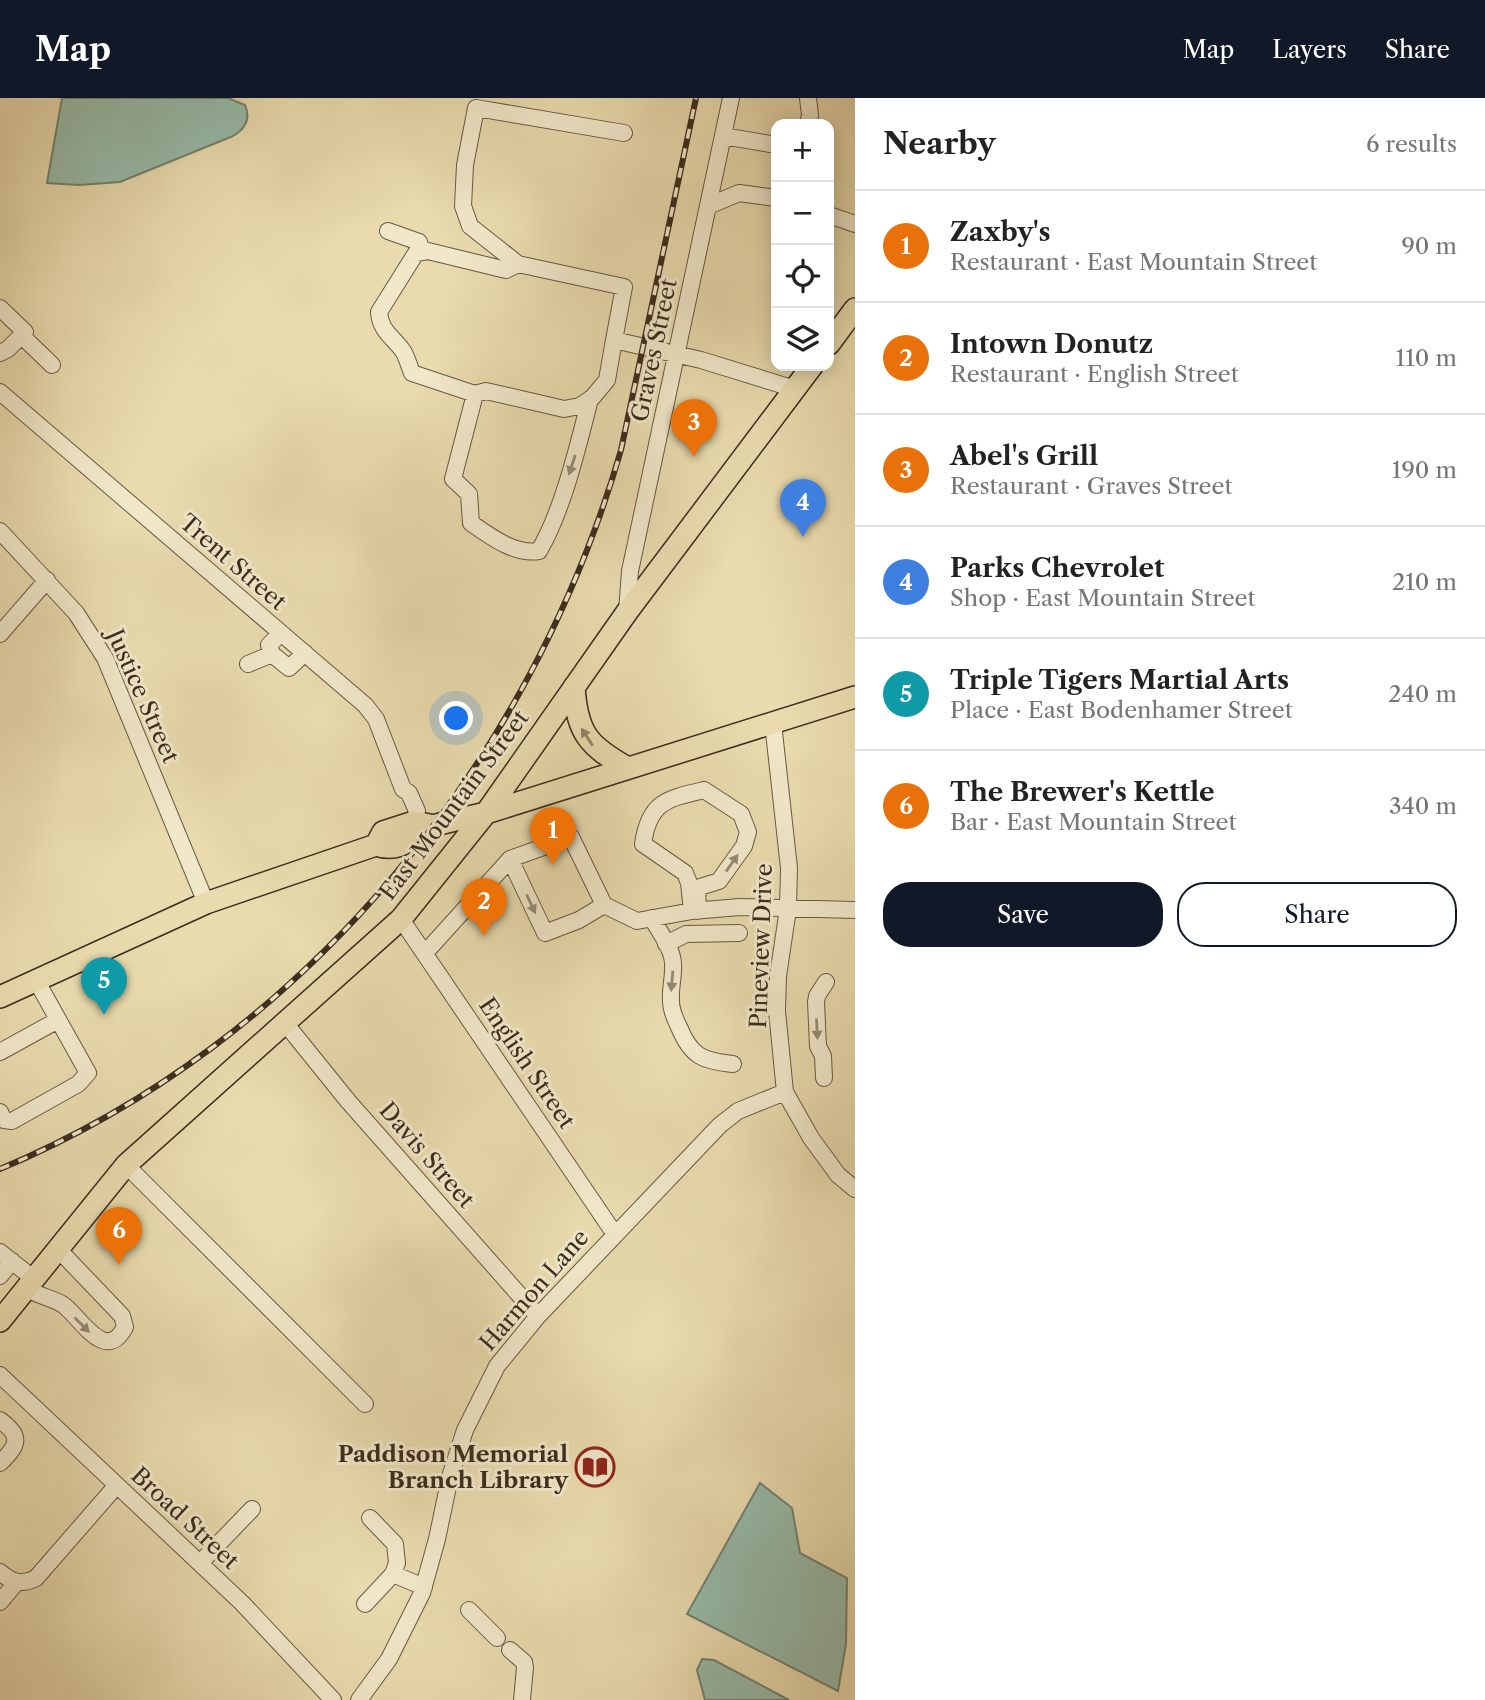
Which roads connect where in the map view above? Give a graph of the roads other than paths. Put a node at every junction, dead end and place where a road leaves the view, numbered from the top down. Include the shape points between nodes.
1 (732, 98) edge
2 (808, 98) edge
3 (809, 119) edge
4 (624, 133) dead end
5 (723, 136) junction
6 (771, 144) edge
7 (771, 197) edge
8 (708, 206) junction
9 (834, 217) edge
10 (855, 224) edge
11 (388, 231) dead end
12 (422, 252) junction
13 (518, 264) junction
14 (0, 308) edge
15 (855, 309) edge
16 (22, 336) junction
17 (834, 337) edge
18 (614, 340) junction
19 (0, 353) edge
20 (677, 354) junction
21 (52, 365) dead end
22 (808, 371) edge
23 (795, 388) junction
24 (0, 392) edge
25 (475, 394) junction
26 (590, 399) junction
27 (0, 531) edge
28 (47, 580) junction
29 (626, 612) junction
30 (281, 633) junction
31 (0, 634) edge
32 (305, 653) junction
33 (272, 654) junction
34 (248, 664) dead end
35 (574, 687) junction
36 (855, 697) edge
37 (773, 723) junction
38 (628, 768) junction
39 (486, 813) junction
40 (424, 824) junction
41 (510, 859) junction
42 (206, 903) junction
43 (604, 905) junction
44 (788, 909) junction
45 (855, 910) edge
46 (695, 911) junction
47 (401, 919) junction
48 (644, 920) junction
49 (738, 933) dead end
50 (667, 944) junction
51 (425, 953) junction
52 (36, 980) junction
53 (826, 982) dead end
54 (1, 994) edge
55 (58, 1020) junction
56 (285, 1023) junction
57 (0, 1052) edge
58 (733, 1064) dead end
59 (824, 1078) dead end
60 (785, 1092) junction
61 (0, 1112) edge
62 (126, 1165) junction
63 (855, 1189) edge
64 (614, 1233) junction
65 (58, 1250) junction
66 (6, 1256) edge
67 (0, 1276) edge
68 (30, 1283) junction
69 (538, 1315) junction
70 (0, 1321) edge
71 (0, 1376) edge
72 (365, 1404) dead end
73 (36, 1409) junction
74 (0, 1420) edge
75 (14, 1430) junction
76 (0, 1463) edge
77 (117, 1485) junction
78 (252, 1508) dead end
79 (369, 1518) dead end
80 (200, 1563) junction
81 (0, 1572) edge
82 (393, 1574) junction
83 (16, 1583) junction
84 (424, 1587) junction
85 (0, 1602) edge
86 (365, 1604) dead end
87 (469, 1610) dead end
88 (497, 1639) dead end
89 (510, 1650) dead end
90 (333, 1700) edge
91 (359, 1700) edge
92 (522, 1700) edge

1 - 5 street, Graves Street
2 - 3 street
4 - 13 street via 477,108 463,206 470,226
5 - 6 street
5 - 8 street, Graves Street
7 - 8 street via 738,194
8 - 20 street, Graves Street
9 - 10 street
11 - 12 street via 419,242
12 - 13 street via 506,270
12 - 25 street via 416,253 379,319 405,353 412,373
13 - 18 street via 624,287
14 - 16 street via 25,332
15 - 17 main road
16 - 19 street
16 - 21 street
18 - 20 street
18 - 26 street via 607,380
20 - 23 street
20 - 29 street, Graves Street via 630,571
22 - 23 main road, East Mountain Street
23 - 29 main road, East Mountain Street
24 - 30 street, Trent Street
25 - 26 street via 486,391 564,409 580,407
26 -> 25 street via 548,537 539,551 527,553 471,523 469,494 453,479
27 - 28 street, Justice Street
28 - 31 street
28 - 42 street, Justice Street via 76,613 105,658
29 - 35 main road, East Mountain Street
30 - 32 street, Trent Street
30 - 33 street via 269,645
32 - 33 street via 289,668
32 - 40 street, Trent Street via 376,719 403,789
33 - 34 street
38 -> 35 main road via 602,754 585,735
35 - 39 main road, East Mountain Street
36 - 37 main road
37 - 38 main road
37 - 44 street, Pineview Drive via 789,868
38 - 39 main road
39 - 40 main road
39 - 47 main road, East Mountain Street
40 - 42 main road via 417,839 389,849 376,845
41 - 43 street via 571,837
41 -> 43 street via 545,933
41 - 51 street
42 - 52 main road
43 - 48 street
44 - 45 street
44 - 46 street
44 - 60 street, Pineview Drive via 777,999
46 -> 46 street via 697,888 719,881 744,846 748,832 741,814 704,790 671,798 653,810 643,844 685,873
46 - 48 street
47 - 51 street, English Street
47 - 56 main road, East Mountain Street
48 - 50 street
49 - 50 street via 686,934
50 -> 58 street via 673,961 672,1009 688,1047 715,1063
51 - 64 street, English Street
52 - 54 main road
52 - 55 street
53 -> 59 street via 816,1002
55 - 57 street
55 - 61 street via 88,1073 78,1084 12,1121
56 - 62 main road, East Mountain Street
56 - 69 street, Davis Street
60 - 63 street, Pineview Drive via 811,1138 838,1175
60 - 64 street, Harmon Lane via 738,1111 720,1125
62 - 65 main road, East Mountain Street
62 - 72 street
64 - 69 street, Harmon Lane
65 - 68 main road, East Mountain Street
68 -> 65 street via 39,1296 62,1304 101,1340 121,1335 125,1327 122,1316
66 - 67 street
66 - 68 street
68 - 70 main road, East Mountain Street
69 - 84 street, Harmon Lane via 497,1366 465,1430
71 - 73 street, Broad Street
73 - 75 street
73 - 77 street, Broad Street
74 - 75 street
75 - 76 street via 13,1446
77 - 80 street, Broad Street
77 - 83 street via 36,1578
78 - 80 street
79 - 82 street via 396,1544
80 - 90 street, Broad Street
81 - 83 street
82 - 84 street
82 - 86 street
83 - 85 street
84 - 91 street, Harmon Lane via 389,1659
87 - 88 street
89 - 92 street via 526,1667

